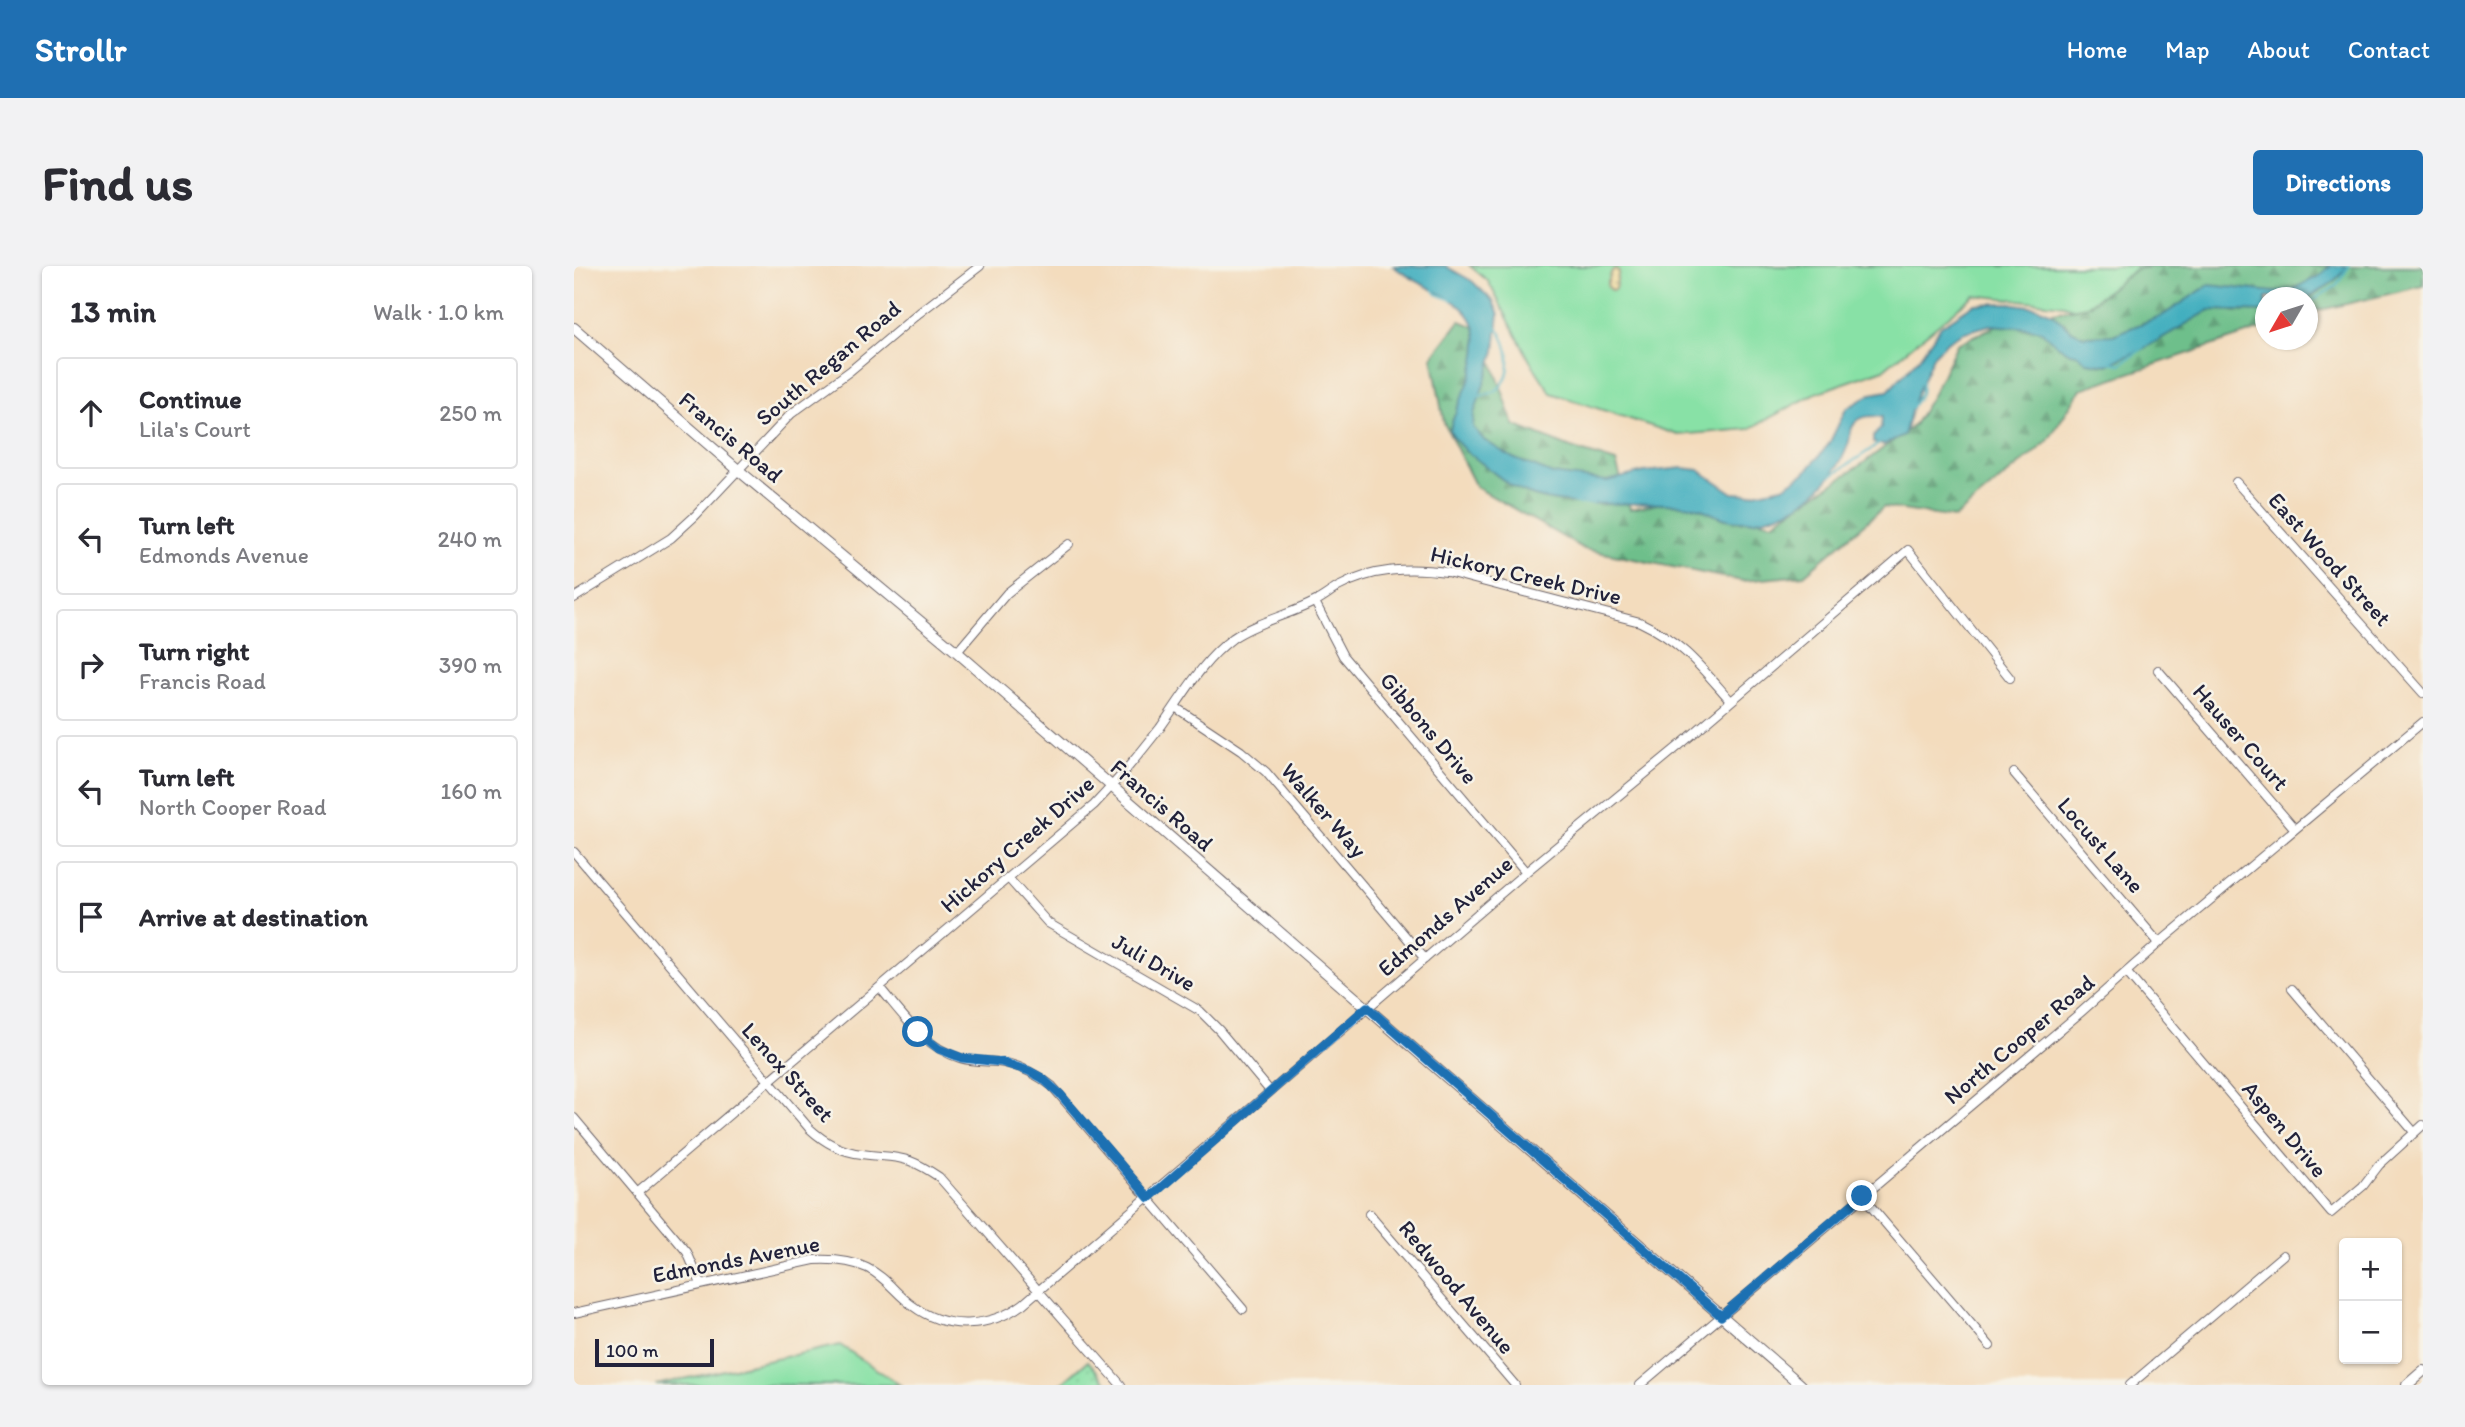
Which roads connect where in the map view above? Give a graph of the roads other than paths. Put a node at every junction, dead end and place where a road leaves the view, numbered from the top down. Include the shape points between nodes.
1 (980, 266) edge
2 (574, 328) edge
3 (737, 469) junction
4 (2236, 482) dead end
5 (1069, 544) dead end
6 (574, 598) edge
7 (1315, 602) junction
8 (957, 652) junction
9 (2158, 670) dead end
10 (2010, 678) dead end
11 (2423, 693) edge
12 (1730, 700) junction
13 (1175, 707) junction
14 (2423, 722) edge
15 (2014, 773) dead end
16 (1111, 787) junction
17 (2294, 828) junction
18 (574, 852) edge
19 (1526, 872) junction
20 (1009, 878) junction
21 (2159, 943) junction
22 (1425, 959) junction
23 (2127, 973) junction
24 (880, 988) junction
25 (2292, 989) dead end
26 (1367, 1007) junction
27 (769, 1082) junction
28 (1270, 1091) junction
29 (574, 1118) edge
30 (2423, 1125) edge
31 (2414, 1132) junction
32 (637, 1193) junction
33 (1862, 1196) junction
34 (1149, 1198) junction
35 (1369, 1214) dead end
36 (2283, 1255) dead end
37 (701, 1284) junction
38 (1039, 1292) junction
39 (1243, 1309) dead end
40 (574, 1313) edge
41 (1721, 1316) junction
42 (1990, 1346) dead end
43 (2423, 1371) edge
44 (1121, 1385) edge
45 (1515, 1385) edge
46 (1640, 1385) edge
47 (1801, 1385) edge
48 (2130, 1385) edge
49 (2407, 1385) edge

1 - 3 street, South Regan Road via 791,414
2 - 3 street, Francis Road
3 - 6 street, South Regan Road via 671,538
3 - 8 street, Francis Road
4 - 11 street, East Wood Street
5 - 8 street via 1007,593
7 - 12 street, Hickory Creek Drive via 1368,574 1420,568 1447,572 1640,622 1686,650
7 - 13 street, Hickory Creek Drive via 1235,637 1198,671
7 - 19 street, Gibbons Drive via 1343,656
8 - 16 street, Francis Road
9 - 17 street, Hauser Court
10 - 12 street, Edmonds Avenue via 1908,550
12 - 19 street, Edmonds Avenue
13 - 16 street, Hickory Creek Drive
13 - 22 street, Walker Way via 1266,772
14 - 17 street, North Cooper Road
15 - 21 street, Locust Lane
16 - 20 street, Hickory Creek Drive
16 - 26 street, Francis Road
17 - 21 street, North Cooper Road
18 - 27 street, Lenox Street
19 - 22 street, Edmonds Avenue
20 - 24 street, Hickory Creek Drive
20 - 28 street, Juli Drive via 1048,923 1200,1011
21 - 23 street, North Cooper Road
22 - 26 street, Edmonds Avenue
23 - 31 street, Aspen Drive via 2331,1213
23 - 33 street, North Cooper Road
24 - 27 street, Hickory Creek Drive
24 - 34 street via 939,1049 962,1058 1015,1066 1052,1086
25 - 31 street
26 - 28 street, Edmonds Avenue
26 - 41 street, Francis Road
27 - 32 street, Hickory Creek Drive
27 - 38 street, Lenox Street via 809,1128 831,1144 850,1152 903,1159 939,1177
28 - 34 street, Edmonds Avenue
29 - 32 street
30 - 31 street, Aspen Drive
32 - 37 street via 687,1252
33 - 41 street, North Cooper Road
33 - 42 street
34 - 38 street, Edmonds Avenue
34 - 39 street
35 - 45 street, Redwood Avenue
36 - 48 street
37 - 38 street, Edmonds Avenue via 814,1260 848,1261 879,1275 919,1311 959,1324 998,1318
37 - 40 street, Edmonds Avenue
38 - 44 street, Lenox Street
41 - 46 street, North Cooper Road
41 - 47 street, Francis Road
43 - 49 street

